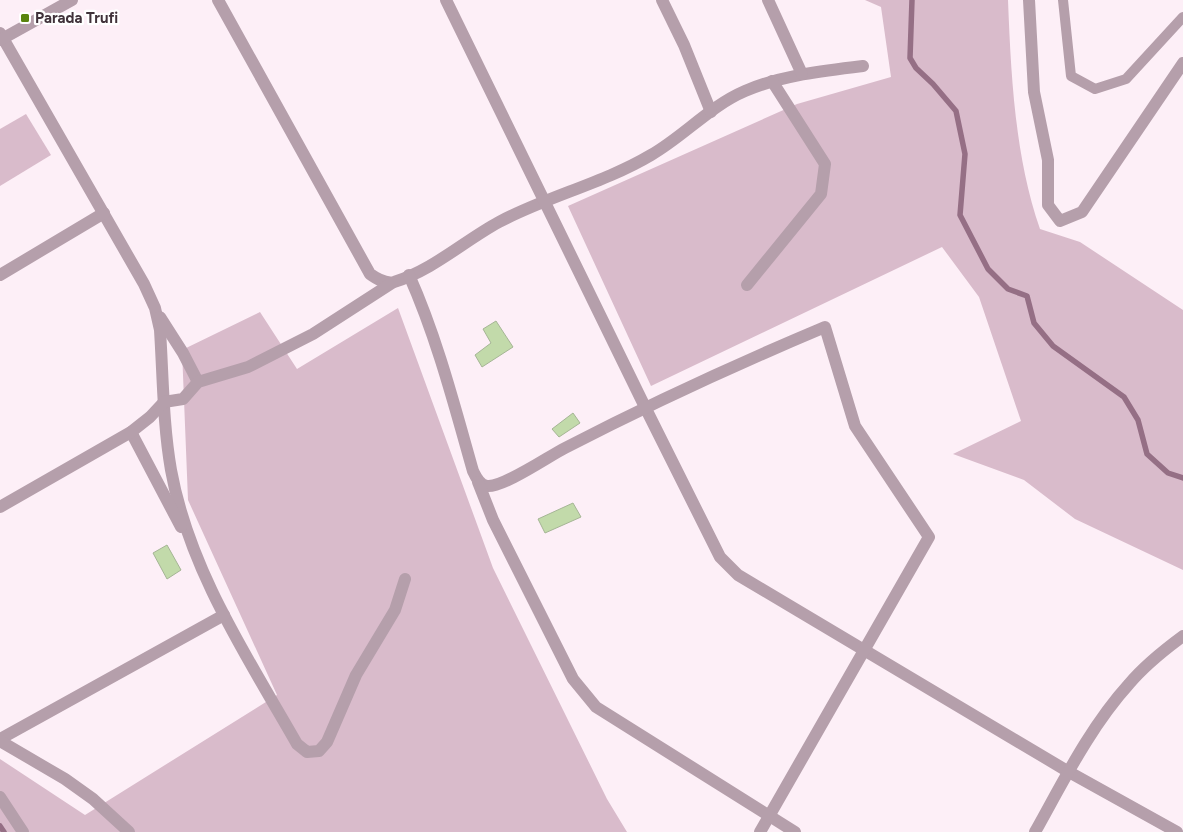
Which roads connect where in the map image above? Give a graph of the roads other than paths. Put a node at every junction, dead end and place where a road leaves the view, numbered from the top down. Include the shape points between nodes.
1 (72, 0) edge
2 (218, 0) edge
3 (446, 0) edge
4 (662, 0) edge
5 (768, 0) edge
6 (1029, 0) edge
7 (1063, 0) edge
8 (1183, 18) edge
9 (1, 37) edge
10 (1183, 64) edge
11 (863, 66) dead end
12 (802, 74) junction
13 (772, 81) junction
14 (710, 112) junction
15 (544, 200) junction
16 (104, 213) junction
17 (0, 275) edge
18 (409, 275) junction
19 (392, 282) junction
20 (747, 285) dead end
21 (155, 308) junction
22 (198, 382) junction
23 (164, 402) junction
24 (646, 409) junction
25 (131, 432) junction
26 (478, 482) junction
27 (0, 507) edge
28 (198, 559) junction
29 (405, 579) dead end
30 (224, 615) junction
31 (1183, 636) edge
32 (864, 650) junction
33 (0, 740) edge
34 (1069, 772) junction
35 (0, 797) edge
36 (769, 816) junction
37 (23, 832) edge
38 (129, 832) edge
39 (760, 832) edge
40 (795, 832) edge
41 (1035, 832) edge
42 (1177, 832) edge

1 - 9 street
2 - 19 street via 370,274 380,281
3 - 15 street
4 - 14 street
5 - 12 street
6 - 10 street via 1034,92 1048,160 1048,205 1060,221 1082,212
7 - 8 lane via 1071,76 1095,89 1126,79
9 - 16 street
11 - 12 street
12 - 13 street
13 - 14 street via 743,92
13 - 20 street via 825,164 821,194
14 - 15 street via 651,156
15 - 18 street
15 - 24 street
16 - 17 street
16 - 21 street
18 - 19 street
18 - 26 street via 449,384
19 - 22 street via 314,334 248,367
21 - 22 street
21 - 23 street via 160,330
22 - 23 street via 184,400
23 - 25 street
23 - 28 street via 171,471
24 - 26 street via 564,448 502,483 487,486
24 - 32 street via 720,556 738,576
24 - 32 street via 715,374 825,327 855,426 929,537
25 - 27 street
25 - 28 street
26 - 36 street via 493,520 573,679 596,707
28 - 30 street
29 - 30 street via 396,610 356,675 327,742 319,751 307,752 297,744
30 - 33 street
31 - 34 street via 1129,683
32 - 34 street
32 - 36 street
33 - 38 street via 65,779
34 - 41 street
34 - 42 street
35 - 37 street
36 - 39 street
36 - 40 street

